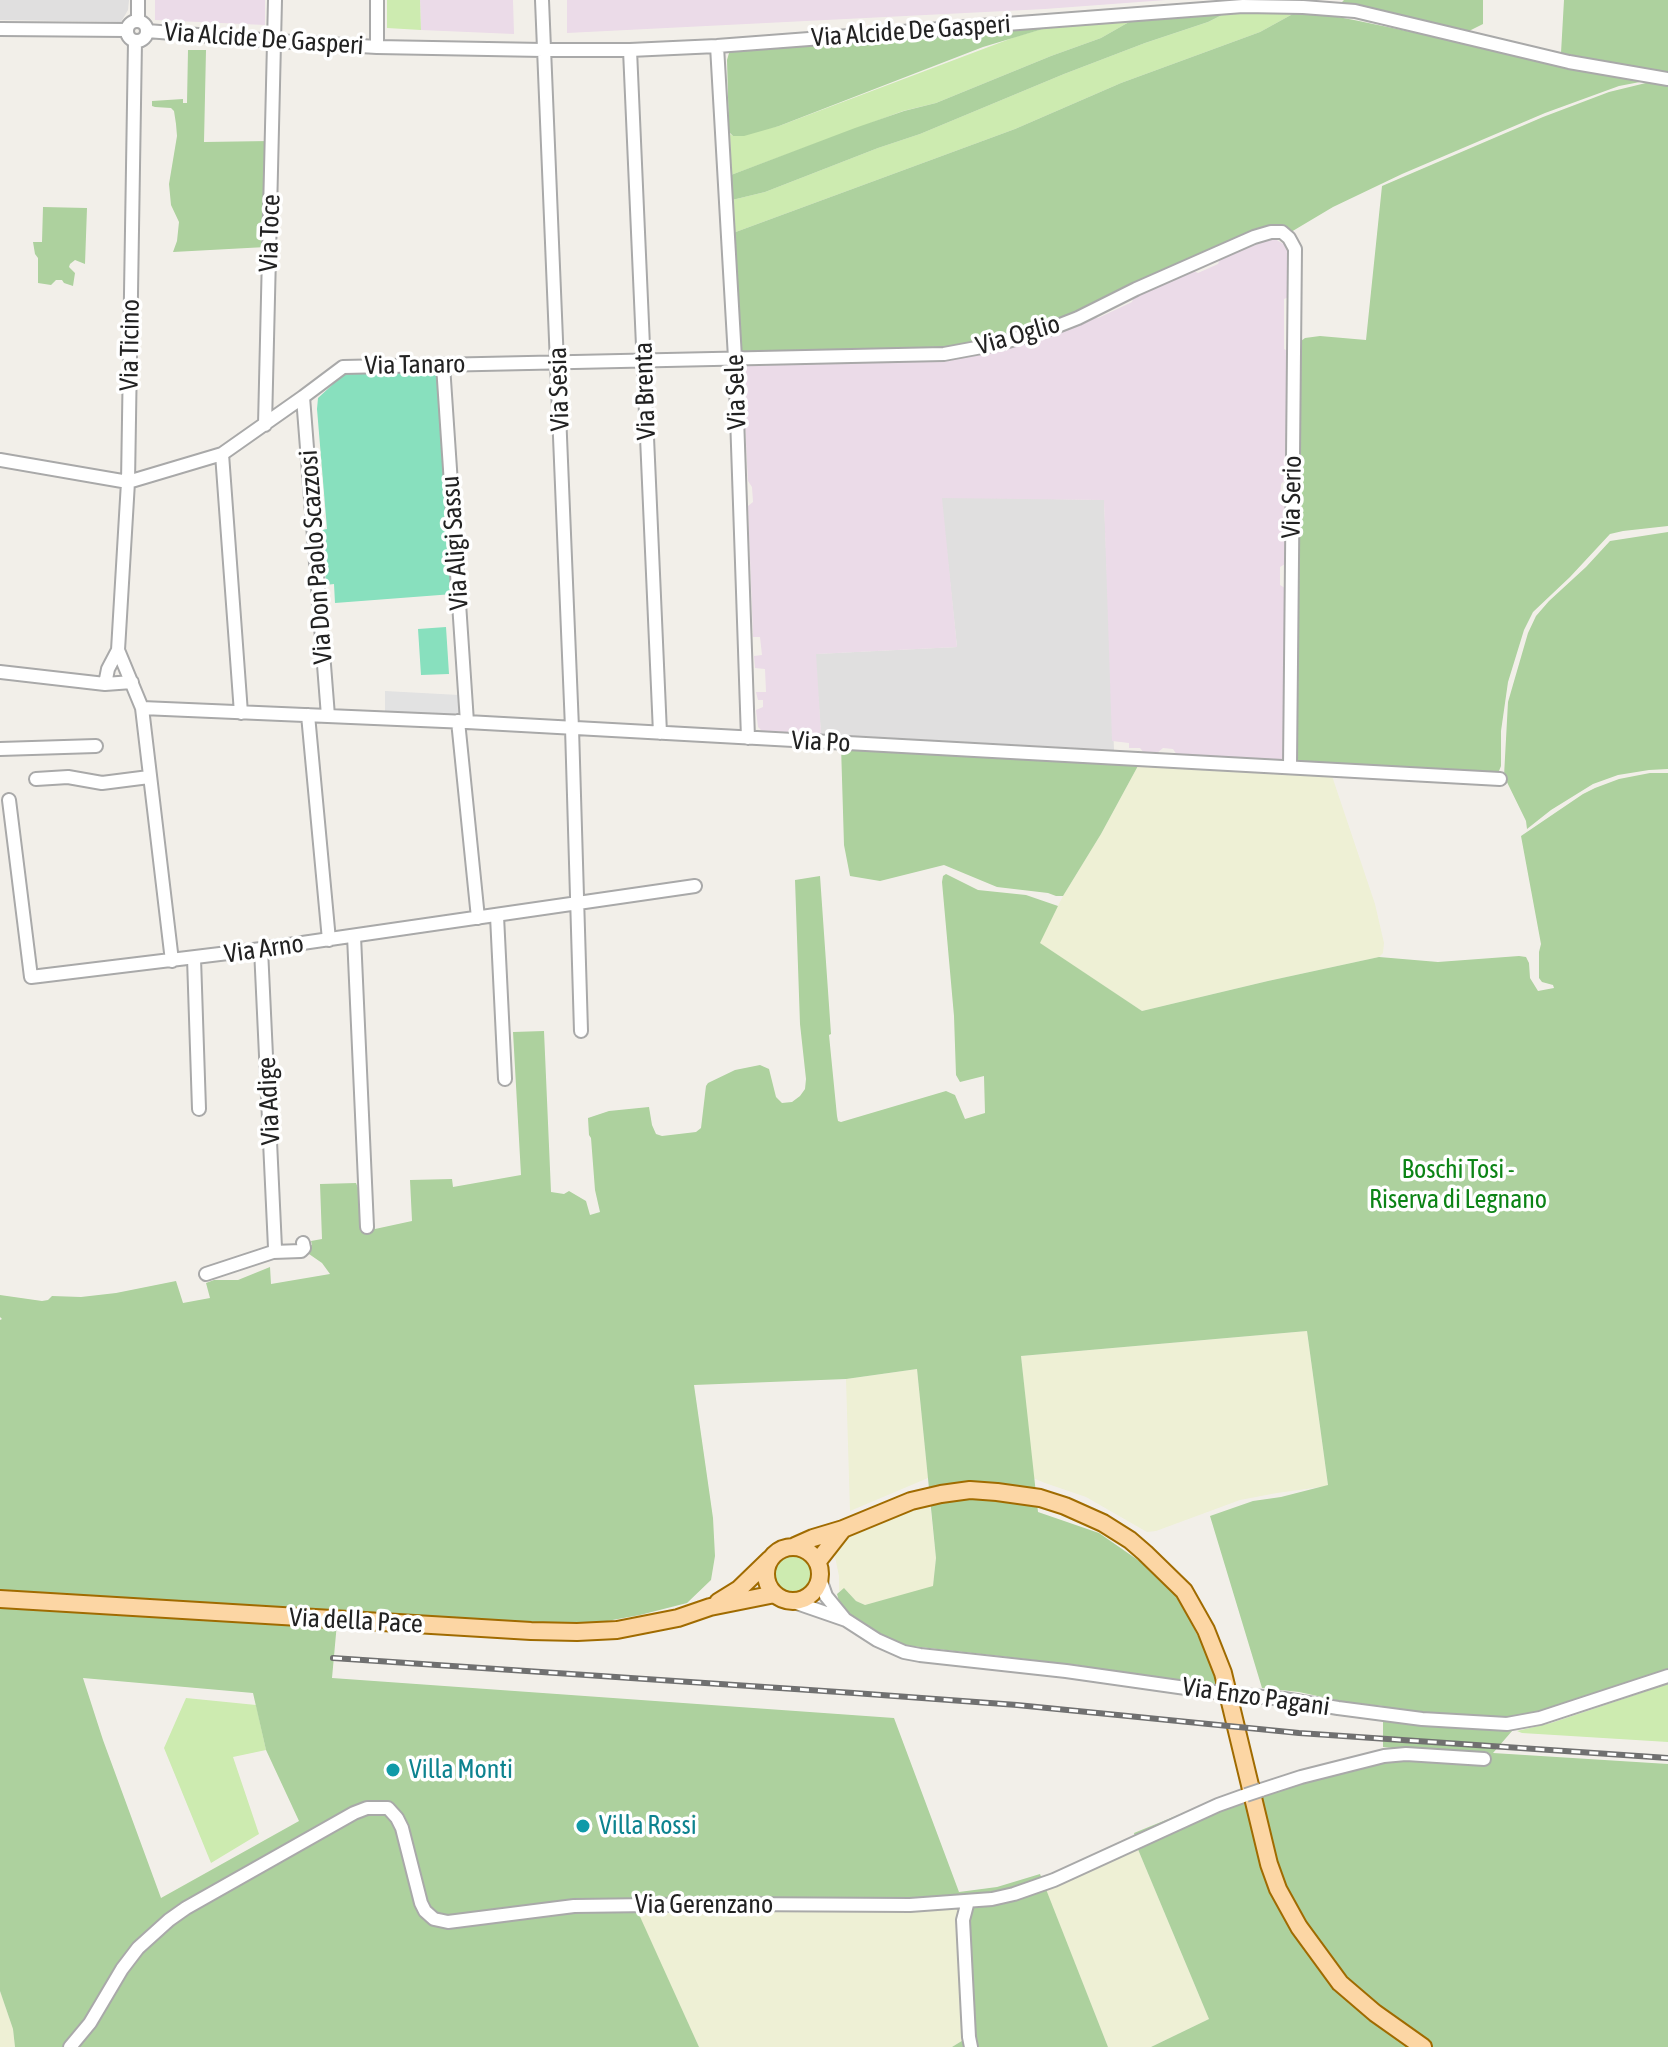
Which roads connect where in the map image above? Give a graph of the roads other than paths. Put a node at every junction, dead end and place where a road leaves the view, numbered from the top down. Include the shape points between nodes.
1 (138, 0) edge
2 (275, 0) edge
3 (377, 0) edge
4 (542, 0) edge
5 (1243, 3) edge
6 (138, 20) junction
7 (0, 29) edge
8 (147, 31) junction
9 (131, 35) junction
10 (275, 41) junction
11 (717, 46) junction
12 (377, 47) junction
13 (543, 50) junction
14 (630, 50) junction
15 (1668, 79) edge
16 (1282, 232) joint
17 (735, 358) junction
18 (644, 359) junction
19 (558, 362) junction
20 (443, 365) junction
21 (303, 397) junction
22 (265, 425) junction
23 (222, 454) junction
24 (0, 460) edge
25 (128, 482) junction
26 (118, 650) junction
27 (108, 669) junction
28 (0, 672) edge
29 (130, 676) junction
30 (105, 684) junction
31 (142, 708) junction
32 (241, 713) junction
33 (308, 715) junction
34 (328, 716) junction
35 (462, 722) junction
36 (572, 728) junction
37 (660, 733) junction
38 (748, 738) junction
39 (96, 746) dead end
40 (0, 749) edge
41 (1290, 766) junction
42 (149, 777) junction
43 (36, 779) dead end
44 (1500, 779) dead end
45 (9, 800) dead end
46 (695, 886) dead end
47 (577, 904) junction
48 (497, 916) junction
49 (478, 918) junction
50 (354, 936) junction
51 (329, 940) junction
52 (261, 949) junction
53 (194, 958) junction
54 (172, 961) junction
55 (581, 1031) dead end
56 (505, 1079) dead end
57 (199, 1109) dead end
58 (367, 1227) dead end
59 (303, 1243) dead end
60 (273, 1252) junction
61 (206, 1274) dead end
62 (843, 1529) junction
63 (795, 1546) junction
64 (770, 1559) junction
65 (818, 1561) junction
66 (820, 1579) junction
67 (783, 1598) junction
68 (0, 1599) edge
69 (710, 1607) junction
70 (846, 1620) junction
71 (1668, 1676) edge
72 (1484, 1759) dead end
73 (1253, 1792) junction
74 (968, 1901) junction
75 (70, 2047) edge
76 (971, 2047) edge
77 (1423, 2047) edge

1 - 6 street
2 - 10 street, Via Toce
3 - 12 street
4 - 13 street, Via Sesia
5 - 11 street, Via Alcide De Gasperi
5 - 15 street, Via Alcide De Gasperi via 1355,11 1569,62
6 - 8 street
6 - 9 street via 129,24
7 - 9 street, Via Alcide De Gasperi
8 - 9 street via 145,38
8 - 10 street, Via Alcide De Gasperi
9 - 25 street, Via Ticino
10 - 12 street, Via Alcide De Gasperi
10 - 22 street, Via Toce
11 - 14 street, Via Alcide De Gasperi
11 - 17 street, Via Sele
12 - 13 street, Via Alcide De Gasperi
13 - 14 street, Via Alcide De Gasperi
13 - 19 street, Via Sesia
14 - 18 street, Via Brenta
16 - 17 street, Via Oglio via 1254,237 1078,318 998,344 944,354
16 - 41 street, Via Serio via 1295,249
17 - 18 street, Via Tanaro
17 - 38 street, Via Sele
18 - 19 street, Via Tanaro
18 - 37 street, Via Brenta
19 - 20 street, Via Tanaro
19 - 36 street, Via Sesia
20 - 21 street, Via Tanaro via 343,367
20 - 35 street, Via Aligi Sassu
21 - 22 street, Via Tanaro
21 - 34 street, Via Don Paolo Scazzosi
22 - 23 street, Via Tanaro
23 - 25 street, Via Tanaro
23 - 32 street
24 - 25 street
25 - 26 street, Via Ticino
26 - 27 street
26 - 29 street
27 - 29 street via 117,664
27 - 30 street
28 - 30 street
29 - 30 street
29 - 31 street
31 - 32 street, Via Po
31 - 42 street
32 - 33 street, Via Po
33 - 34 street, Via Po
33 - 51 street
34 - 35 street, Via Po
35 - 36 street, Via Po
35 - 49 street, Via Aligi Sassu
36 - 37 street, Via Po
36 - 47 street, Via Sesia
37 - 38 street, Via Po
38 - 41 street, Via Po
39 - 40 street
41 - 44 street, Via Po
42 - 43 street via 102,783
42 - 54 street
45 - 54 street, Via Arno via 31,977
46 - 47 street, Via Arno
47 - 48 street, Via Arno
47 - 55 street, Via Sesia
48 - 49 street, Via Arno
48 - 56 street
49 - 50 street, Via Arno
50 - 51 street, Via Arno
50 - 58 street
51 - 52 street, Via Arno
52 - 53 street, Via Arno
52 - 60 street, Via Adige
53 - 54 street, Via Arno
53 - 57 street
59 - 60 street via 301,1251
60 - 61 street
62 - 63 main road
62 - 65 main road
62 - 73 main road via 911,1501 970,1490 1040,1498 1130,1540 1184,1591 1206,1630 1223,1673
63 - 64 main road
63 - 65 main road
64 - 67 main road via 767,1581
64 - 69 main road, Via della Pace via 739,1589
65 - 66 main road
66 - 67 main road via 807,1598
66 - 70 street, Via Enzo Pagani via 826,1596
67 - 69 main road, Via della Pace
67 - 70 street, Via Enzo Pagani
68 - 69 main road, Via della Pace via 577,1632 617,1630
70 - 71 street, Via Enzo Pagani, bridge via 888,1646 920,1655 1422,1719 1507,1724
72 - 73 street, Via Gerenzano via 1384,1756
73 - 74 street, Via Gerenzano via 1054,1880 1014,1894
73 - 77 main road via 1269,1864 1299,1927 1340,1983
74 - 75 street, Via Gerenzano via 574,1906 448,1922 434,1919 421,1903 397,1818 388,1808 367,1808 169,1920 138,1948
74 - 76 street via 963,1920

